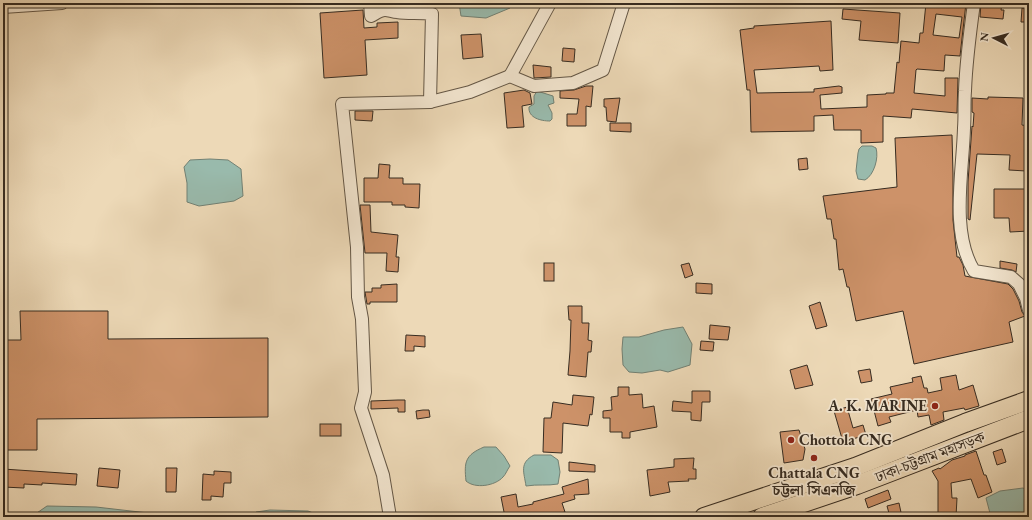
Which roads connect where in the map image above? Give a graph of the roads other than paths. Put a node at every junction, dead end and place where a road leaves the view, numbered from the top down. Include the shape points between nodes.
1 (62, 3) edge
2 (370, 3) edge
3 (550, 3) edge
4 (624, 3) edge
5 (974, 3) edge
6 (3, 7) edge
7 (510, 76) junction
8 (430, 102) junction
9 (1029, 310) edge
10 (1029, 400) edge
11 (1029, 419) edge
12 (390, 517) edge
13 (704, 517) edge
14 (762, 517) edge

1 - 6 street
2 - 8 street via 371,16 386,10 432,14
3 - 7 street
4 - 7 street via 603,70 574,83 534,86
5 - 9 street via 965,91 959,197 965,250 974,271 1011,277 1019,284
7 - 8 street via 470,92
8 - 12 street via 342,104 362,319 365,392 361,408 383,475
10 - 13 highway, ঢাকা-চট্টগ্রাম মহাসড়ক via 855,467
11 - 14 highway, ঢাকা-চট্টগ্রাম মহাসড়ক via 857,486

